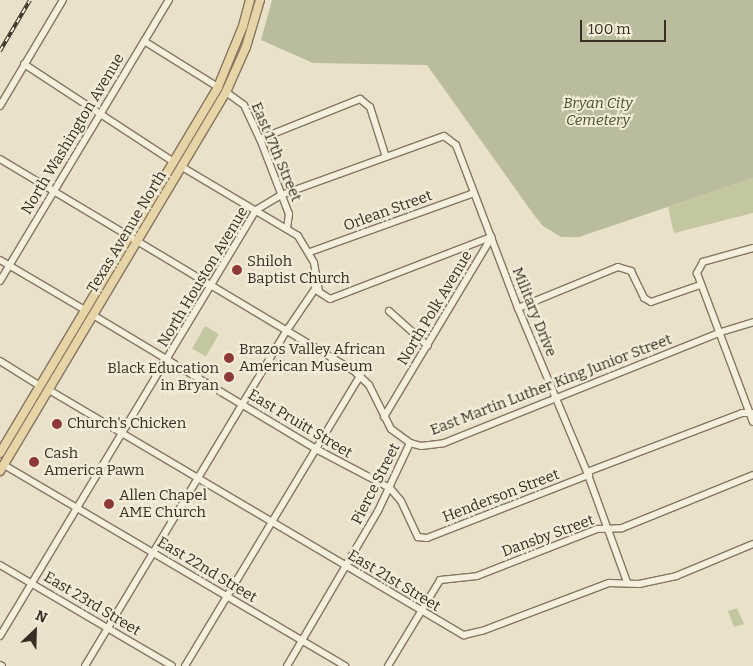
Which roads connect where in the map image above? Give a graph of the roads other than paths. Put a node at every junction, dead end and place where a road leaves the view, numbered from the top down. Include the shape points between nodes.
1 (63, 0) edge
2 (169, 0) edge
3 (250, 0) edge
4 (255, 0) edge
5 (260, 0) edge
6 (251, 34) junction
7 (144, 41) junction
8 (24, 64) junction
9 (218, 87) junction
10 (226, 92) junction
11 (0, 106) edge
12 (100, 115) junction
13 (449, 137) joint
14 (260, 139) junction
15 (386, 157) junction
16 (0, 159) edge
17 (174, 162) junction
18 (182, 167) junction
19 (54, 191) junction
20 (474, 193) junction
21 (281, 195) junction
22 (256, 210) junction
23 (287, 229) junction
24 (130, 235) junction
25 (491, 237) junction
26 (138, 240) junction
27 (753, 248) edge
28 (310, 252) junction
29 (0, 260) edge
30 (10, 265) junction
31 (0, 281) edge
32 (211, 285) junction
33 (700, 285) junction
34 (317, 286) junction
35 (518, 308) junction
36 (85, 310) junction
37 (389, 311) dead end
38 (93, 315) junction
39 (753, 322) edge
40 (287, 330) junction
41 (721, 332) junction
42 (428, 346) junction
43 (167, 360) junction
44 (0, 361) edge
45 (360, 376) junction
46 (40, 386) junction
47 (49, 390) junction
48 (555, 397) junction
49 (242, 404) junction
50 (752, 413) edge
51 (384, 417) junction
52 (753, 422) edge
53 (122, 433) junction
54 (410, 443) junction
55 (314, 448) junction
56 (0, 453) edge
57 (2, 468) edge
58 (588, 473) junction
59 (753, 475) edge
60 (198, 478) junction
61 (390, 488) junction
62 (77, 508) junction
63 (271, 522) junction
64 (607, 528) junction
65 (422, 538) joint
66 (753, 544) edge
67 (153, 552) junction
68 (0, 564) edge
69 (346, 567) junction
70 (627, 582) junction
71 (32, 583) junction
72 (226, 597) junction
73 (420, 612) junction
74 (107, 628) junction
75 (0, 636) edge
76 (303, 640) junction
77 (85, 666) edge
78 (172, 666) edge
79 (185, 666) edge
80 (287, 666) edge
81 (346, 666) edge
82 (388, 666) edge

1 - 8 street
2 - 7 street, North Washington Avenue
3 - 9 main road, Texas Avenue North via 231,59
4 - 6 main road via 248,26
5 - 6 main road, Texas Avenue North
6 - 10 main road, Texas Avenue North
7 - 9 street
7 - 12 street, North Washington Avenue
8 - 11 street
8 - 12 street
9 - 17 main road, Texas Avenue North
10 - 14 street, East 17th Street via 244,106
10 - 18 main road, Texas Avenue North
12 - 17 street
12 - 19 street, North Washington Avenue
13 - 15 street, North Houston Avenue via 440,137
13 - 20 street, Military Drive via 456,145
14 - 15 street via 356,100 364,100 370,107
14 - 21 street, East 17th Street
15 - 21 street, North Houston Avenue
16 - 19 street
17 - 24 main road, Texas Avenue North
18 - 22 street
18 - 26 main road, Texas Avenue North
19 - 24 street
19 - 30 street, North Washington Avenue
20 - 25 street, Military Drive
20 - 28 street, Orlean Street
21 - 22 street, North Houston Avenue
21 - 23 street, East 17th Street via 289,214
22 - 23 street
22 - 32 street, North Houston Avenue
23 - 28 street via 298,236
24 - 26 street
24 - 36 main road, Texas Avenue North
25 - 34 street via 334,298 324,297
25 - 35 street, Military Drive
25 - 42 street, North Polk Avenue
26 - 32 street
26 - 38 main road, Texas Avenue North
27 - 33 street via 703,262 698,268
28 - 34 street
29 - 30 street
30 - 31 street, North Washington Avenue
30 - 36 street
32 - 40 street
32 - 43 street, North Houston Avenue
33 - 35 street via 651,302 644,298 631,271 618,267
33 - 41 street
34 - 40 street
35 - 48 street, Military Drive
36 - 46 main road, Texas Avenue North
37 - 42 street
38 - 43 street, East Pruitt Street
38 - 47 main road, Texas Avenue North
39 - 41 street, East Martin Luther King Junior Street
40 - 45 street
40 - 49 street
41 - 48 street, East Martin Luther King Junior Street
41 - 50 street
42 - 51 street, North Polk Avenue
43 - 49 street, East Pruitt Street
43 - 53 street, North Houston Avenue
44 - 46 street
45 - 51 street via 375,396
45 - 55 street
46 - 56 main road, Texas Avenue North
47 - 53 street, East 21st Street
47 - 57 main road, Texas Avenue North
48 - 54 street, East Martin Luther King Junior Street via 444,443 432,446
48 - 58 street, Military Drive
49 - 55 street, East Pruitt Street
49 - 60 street
50 - 52 street
50 - 58 street, Henderson Street via 742,413
51 - 54 street via 391,429
53 - 60 street, East 21st Street
53 - 62 street, North Houston Avenue
54 - 61 street, Pierce Street
55 - 61 street, East Pruitt Street
55 - 63 street
57 - 62 street, East 22nd Street
58 - 64 street, Military Drive
58 - 65 street, Henderson Street
59 - 64 street, Dansby Street via 622,528
60 - 63 street, East 21st Street
60 - 67 street
61 - 65 street, East Pruitt Street via 401,501 414,535
61 - 69 street, Pierce Street
62 - 67 street, East 22nd Street
62 - 71 street, North Houston Avenue
63 - 69 street, East 21st Street
63 - 72 street
64 - 70 street, Military Drive
64 - 73 street, Dansby Street via 597,529 477,576 440,580
66 - 70 street, East 21st Street via 676,576 649,583
67 - 72 street, East 22nd Street
67 - 74 street
68 - 71 street, East 23rd Street
69 - 73 street, East 21st Street
69 - 76 street, Pierce Street
70 - 73 street, East 21st Street via 609,583 468,635
71 - 74 street, East 23rd Street
71 - 75 street, North Houston Avenue
72 - 76 street, East 22nd Street
72 - 79 street
73 - 82 street
74 - 77 street
74 - 78 street, East 23rd Street
76 - 80 street, Pierce Street
76 - 81 street, East 22nd Street

